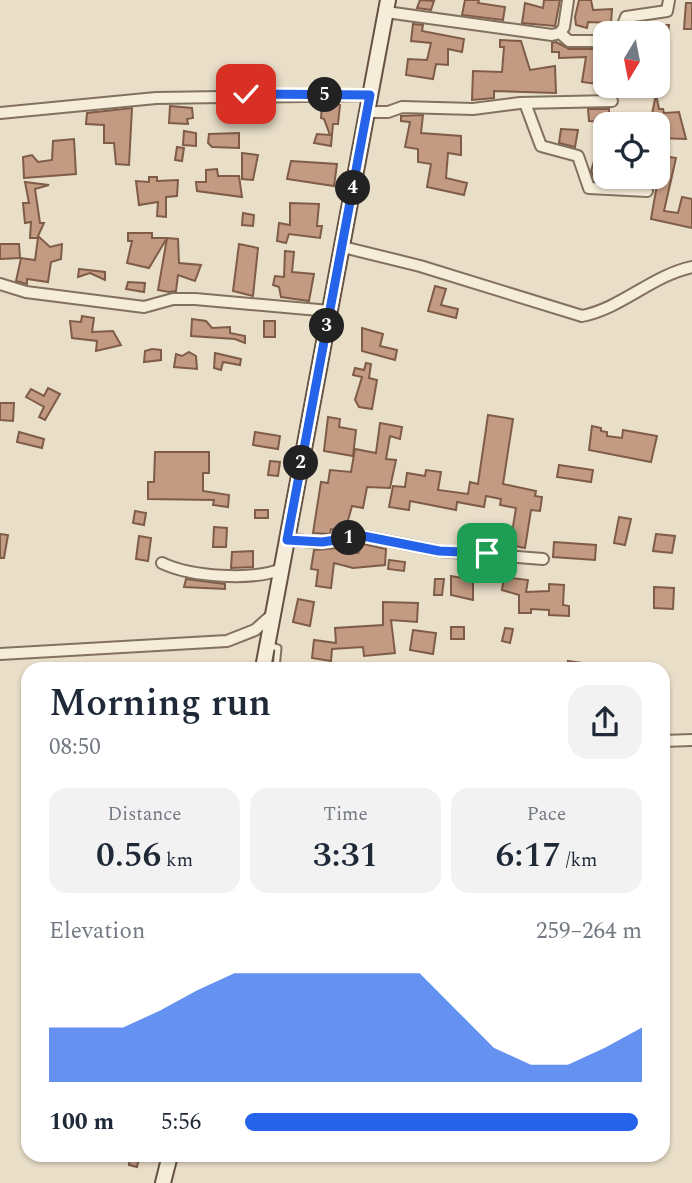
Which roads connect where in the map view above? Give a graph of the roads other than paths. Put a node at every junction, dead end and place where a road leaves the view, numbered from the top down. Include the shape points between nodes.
1 (568, 0) edge
2 (669, 0) edge
3 (387, 6) edge
4 (624, 21) edge
5 (560, 33) junction
6 (593, 41) edge
7 (370, 95) junction
8 (612, 101) dead end
9 (525, 103) junction
10 (367, 112) junction
11 (0, 113) edge
12 (647, 191) dead end
13 (342, 247) junction
14 (692, 267) edge
15 (0, 284) edge
16 (330, 311) junction
17 (287, 540) junction
18 (543, 559) dead end
19 (162, 563) dead end
20 (282, 569) junction
21 (274, 613) junction
22 (268, 645) junction
23 (0, 654) edge
24 (264, 662) edge
25 (277, 662) edge
26 (692, 740) edge
27 (670, 741) edge
28 (168, 1162) edge
29 (163, 1183) edge

1 - 5 street
2 - 4 street via 661,15 626,17
3 - 5 street
3 - 7 street
5 - 6 street via 569,41
7 - 10 street
7 - 11 street via 156,98
8 - 9 street
9 - 10 street
9 - 12 street via 541,146 578,156 589,188
10 - 13 street
13 - 14 street via 582,316 608,307 670,272
13 - 16 street
15 - 16 street via 26,292 144,307 195,299
16 - 17 street
17 - 18 street via 322,542 363,536 439,551
17 - 20 street
19 - 20 street via 178,571 248,576
20 - 21 street
21 - 22 street
21 - 23 street via 255,630 227,641
22 - 24 street
22 - 25 lane via 278,648
26 - 27 street
28 - 29 street

